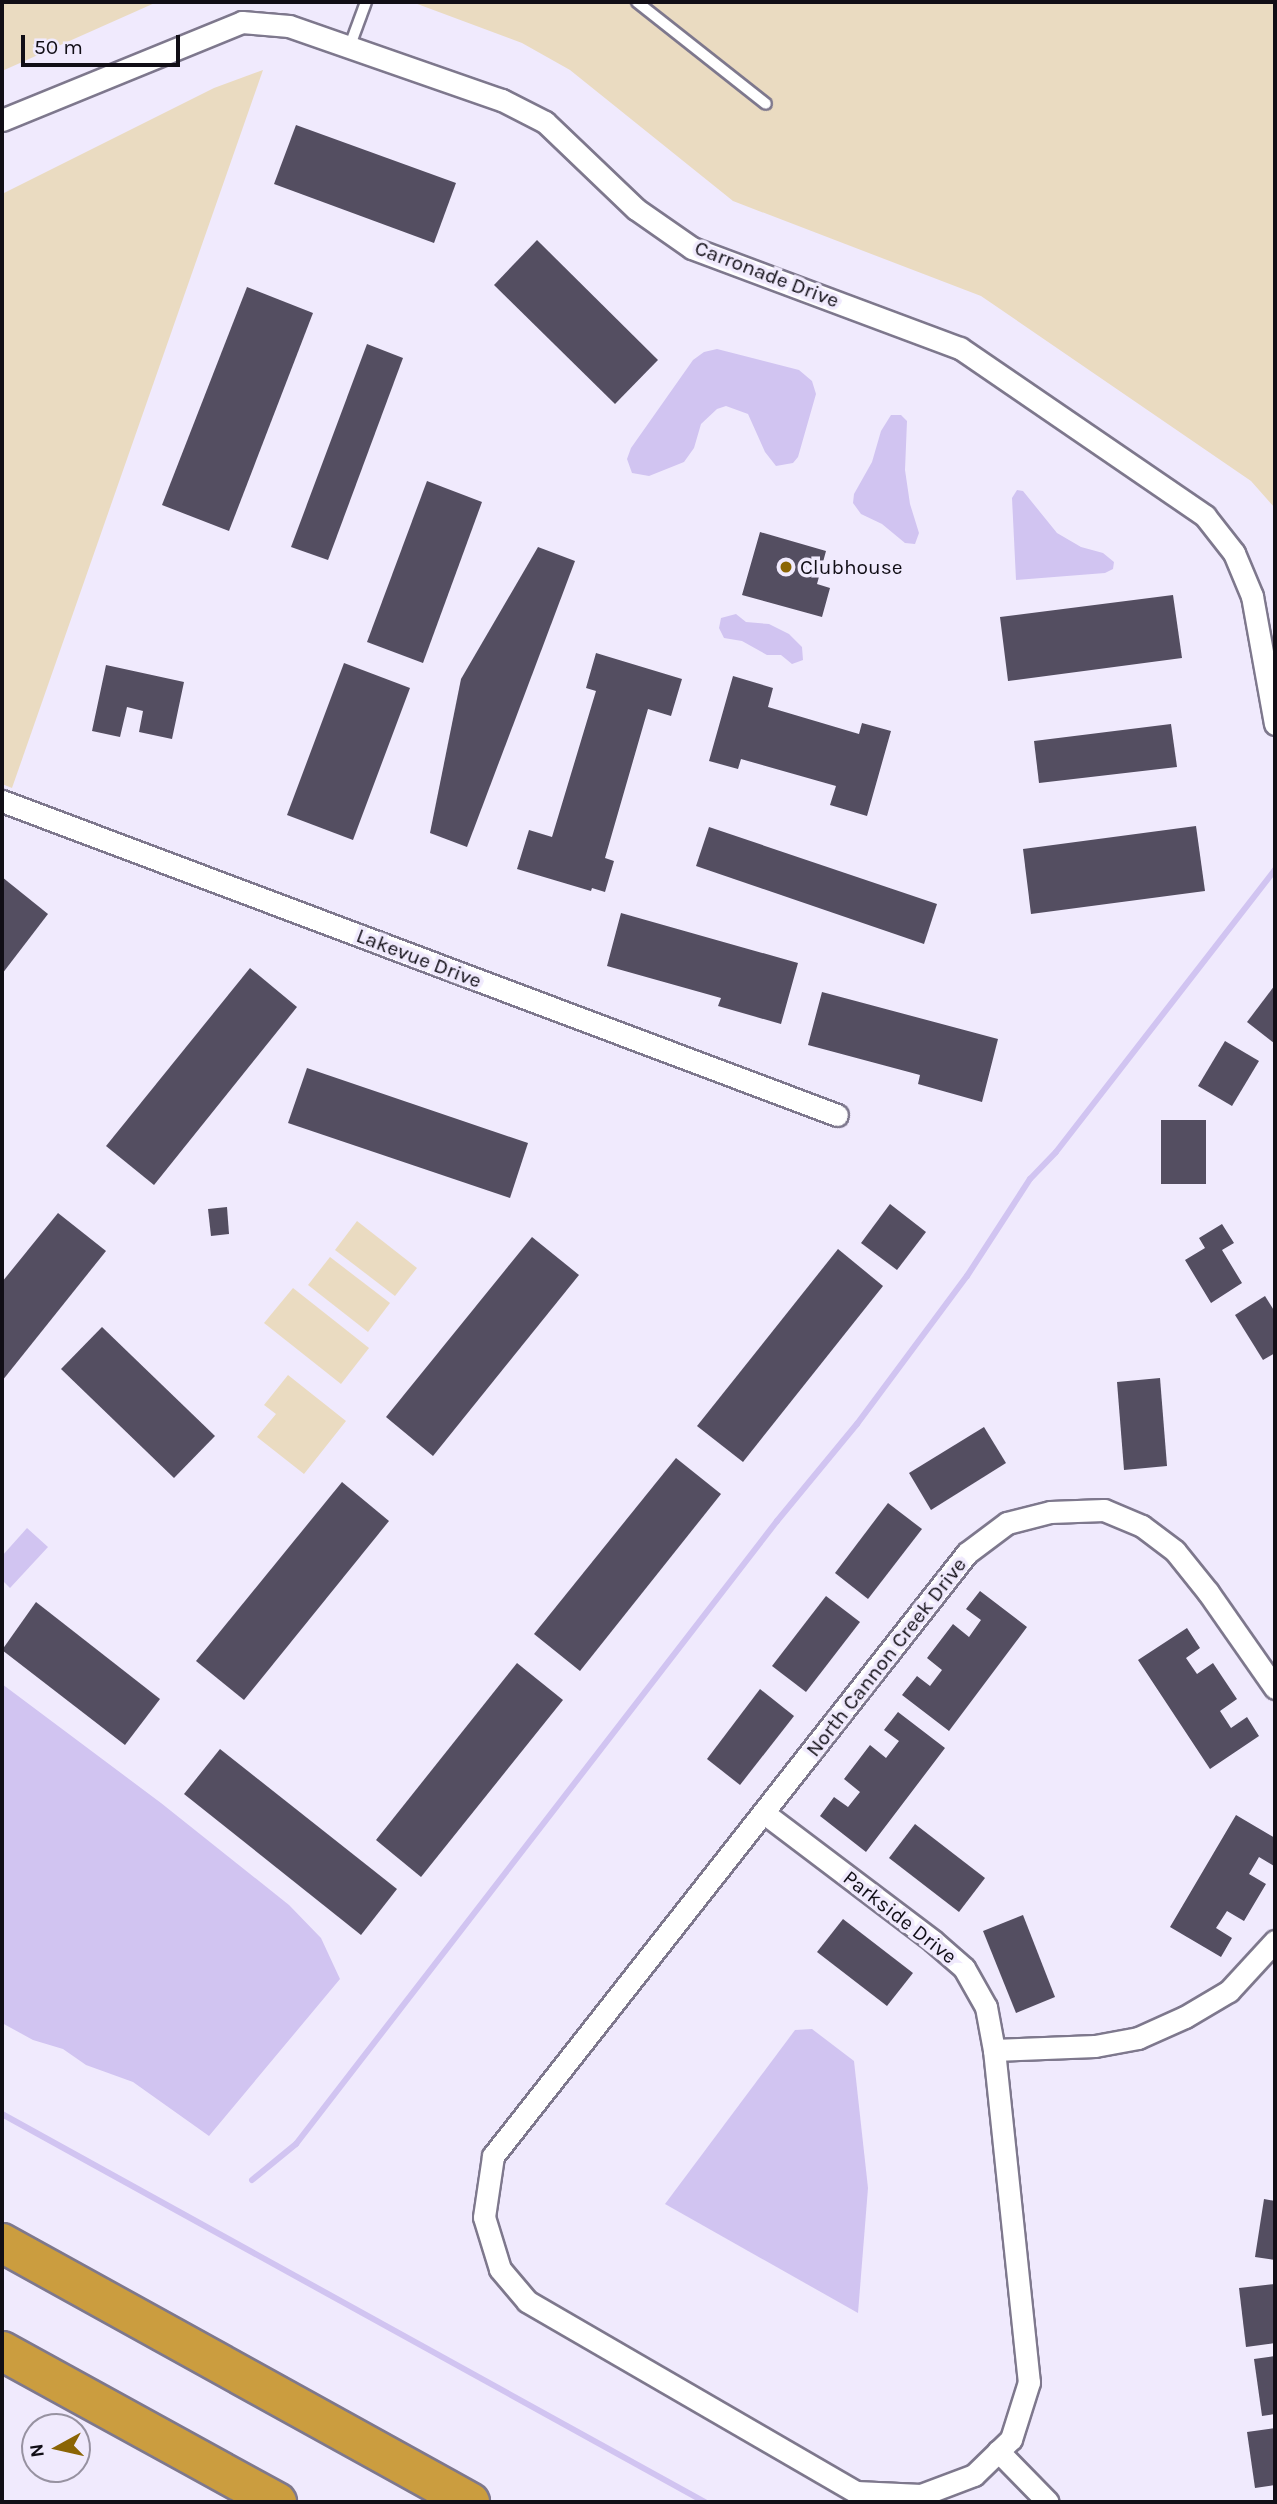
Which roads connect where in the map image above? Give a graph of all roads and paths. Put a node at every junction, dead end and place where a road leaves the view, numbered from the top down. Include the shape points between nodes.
1 (366, 2) edge
2 (637, 2) edge
3 (349, 48) junction
4 (766, 104) dead end
5 (2, 120) edge
6 (1275, 724) edge
7 (2, 801) edge
8 (837, 1115) dead end
9 (1275, 1688) edge
10 (764, 1812) junction
11 (1275, 1941) edge
12 (994, 2050) junction
13 (2, 2243) edge
14 (2, 2351) edge
15 (998, 2451) junction
16 (277, 2502) edge
17 (470, 2502) edge
18 (1048, 2502) edge

1 - 3 lane
2 - 4 lane
3 - 5 street, Carronade Drive via 289,26 242,22
3 - 6 street, Carronade Drive via 502,100 545,121 636,209 692,248 960,348 1205,516 1234,553 1252,596
7 - 8 street, Lakevue Drive
9 - 10 street, North Cannon Creek Drive via 1175,1550 1142,1526 1104,1510 1050,1512 1007,1523 967,1553
10 - 12 street, Parkside Drive via 964,1968 986,2007
10 - 15 street, North Cannon Creek Drive via 493,2156 484,2217 500,2269 527,2301 856,2492 921,2495 974,2474
11 - 12 street via 1228,1991 1138,2038 1095,2046
12 - 15 street, Parkside Drive via 1028,2382 1011,2439
13 - 17 highway
14 - 16 highway
15 - 18 street

